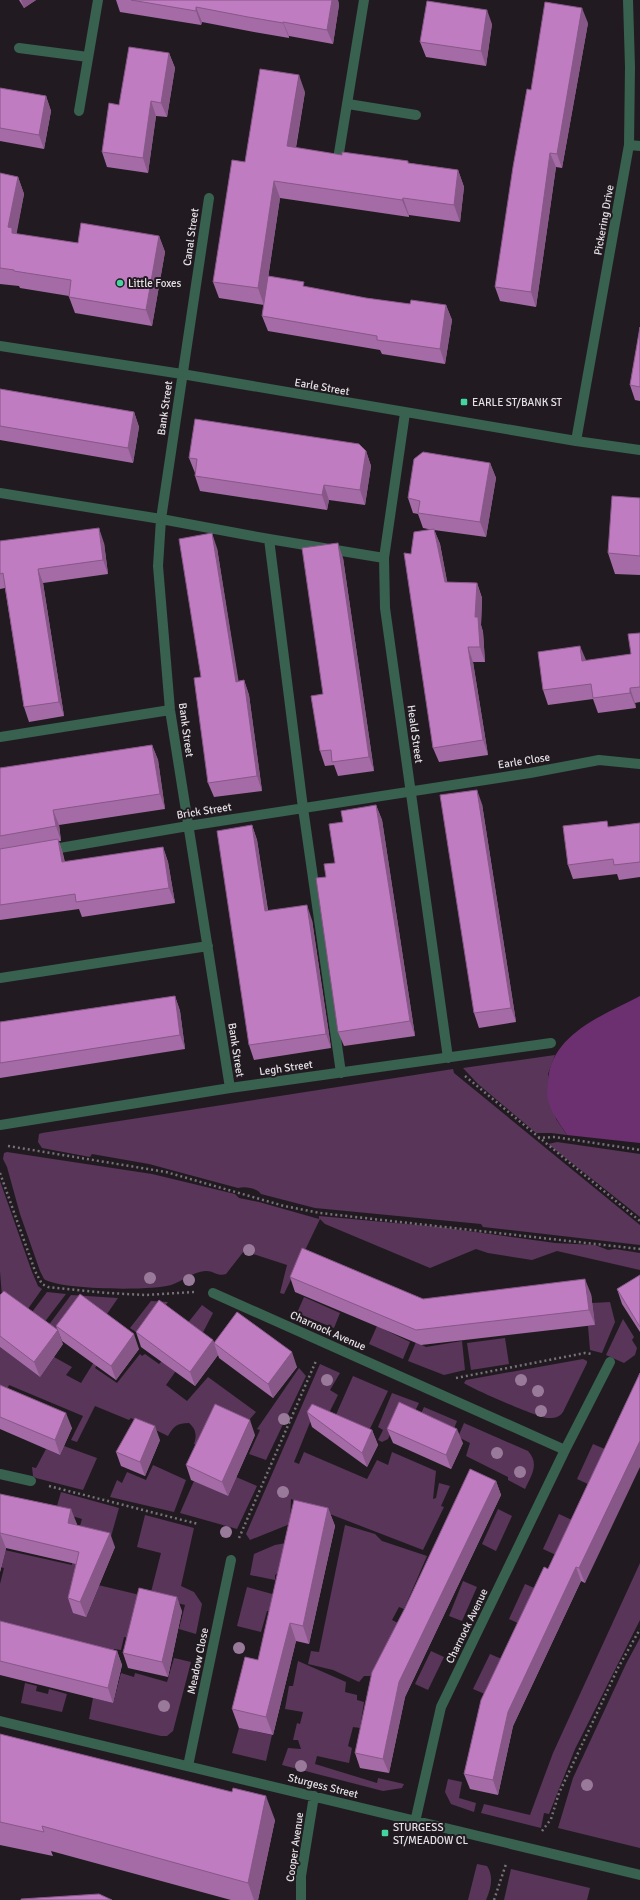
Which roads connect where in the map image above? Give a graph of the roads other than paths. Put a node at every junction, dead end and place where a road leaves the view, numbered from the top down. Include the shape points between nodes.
1 (98, 0) edge
2 (364, 0) edge
3 (628, 0) edge
4 (19, 48) dead end
5 (88, 57) junction
6 (348, 104) junction
7 (79, 111) dead end
8 (416, 115) dead end
9 (629, 145) junction
10 (640, 146) edge
11 (338, 159) edge
12 (209, 198) dead end
13 (0, 346) edge
14 (182, 374) junction
15 (405, 413) junction
16 (576, 441) junction
17 (640, 450) edge
18 (0, 493) edge
19 (161, 519) junction
20 (269, 540) junction
21 (384, 558) junction
22 (170, 710) junction
23 (0, 737) edge
24 (640, 764) edge
25 (411, 790) junction
26 (303, 808) junction
27 (188, 826) junction
28 (39, 851) edge
29 (208, 946) junction
30 (0, 978) edge
31 (552, 1043) dead end
32 (448, 1058) junction
33 (341, 1073) junction
34 (230, 1088) junction
35 (0, 1125) edge
36 (212, 1293) road end
37 (610, 1362) dead end
38 (565, 1450) junction
39 (0, 1474) edge
40 (31, 1482) road end
41 (231, 1560) dead end
42 (0, 1721) edge
43 (188, 1766) junction
44 (314, 1796) junction
45 (415, 1822) junction
46 (640, 1875) edge
47 (302, 1900) edge

1 - 5 street
2 - 6 street
3 - 9 street, Pickering Drive
4 - 5 street
5 - 7 street
6 - 8 street
6 - 11 street
9 - 10 street
9 - 16 street, Pickering Drive
12 - 14 street, Canal Street
13 - 14 street, Earle Street
14 - 15 street, Earle Street
14 - 19 street, Bank Street
15 - 16 street, Earle Street
15 - 21 street, Heald Street
16 - 17 street, Earle Street
18 - 19 street
19 - 20 street
19 - 22 street, Bank Street via 158,566
20 - 21 street
20 - 26 street
21 - 25 street, Heald Street via 385,608
22 - 23 street
22 - 27 street, Bank Street
24 - 25 street, Earle Close via 599,760
25 - 26 street, Brick Street
25 - 32 street, Heald Street
26 - 27 street, Brick Street
26 - 33 street
27 - 28 street, Brick Street
27 - 29 street, Bank Street
29 - 30 street
29 - 34 street, Bank Street
31 - 32 street, Legh Street
32 - 33 street, Legh Street
33 - 34 street, Legh Street
34 - 35 street, Legh Street
36 - 38 street, Charnock Avenue
37 - 38 street, Charnock Avenue
38 - 45 street, Charnock Avenue via 441,1708
39 - 40 street
41 - 43 street, Meadow Close
42 - 43 street, Sturgess Street
43 - 44 street, Sturgess Street
44 - 45 street, Sturgess Street
44 - 47 street, Cooper Avenue via 301,1876
45 - 46 street, Sturgess Street

